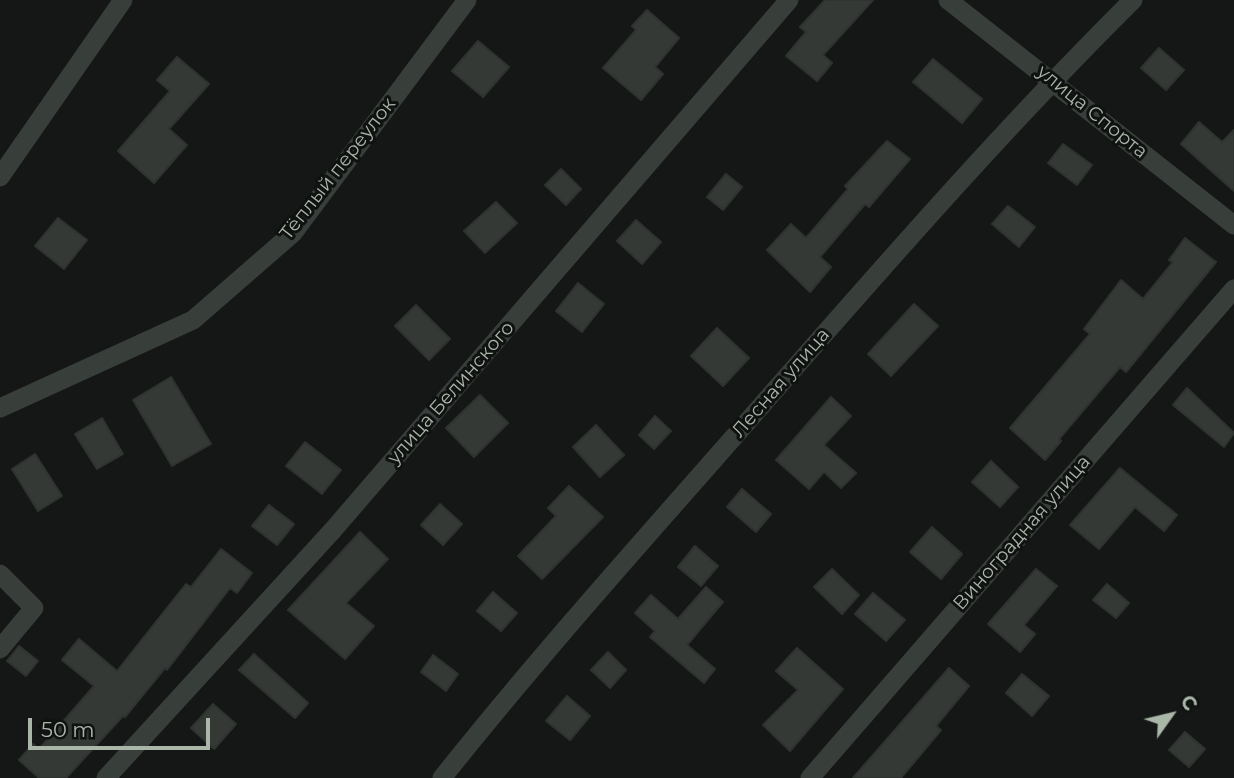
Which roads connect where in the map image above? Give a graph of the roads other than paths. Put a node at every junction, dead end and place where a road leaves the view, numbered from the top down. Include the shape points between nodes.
1 (123, 0) edge
2 (467, 0) edge
3 (789, 0) edge
4 (948, 0) edge
5 (1133, 0) edge
6 (1053, 80) junction
7 (0, 177) edge
8 (1234, 225) edge
9 (1234, 289) edge
10 (0, 408) edge
11 (0, 575) edge
12 (0, 649) edge
13 (106, 778) edge
14 (442, 778) edge
15 (810, 778) edge

1 - 7 street
2 - 10 street, Тёплый переулок via 293,233 193,320
3 - 13 street, улица Белинского via 333,530
4 - 6 street, улица Спорта
5 - 6 street, Лесная улица
6 - 8 street, улица Спорта
6 - 14 street, Лесная улица via 547,650
9 - 15 street, Виноградная улица
11 - 12 street via 34,608

